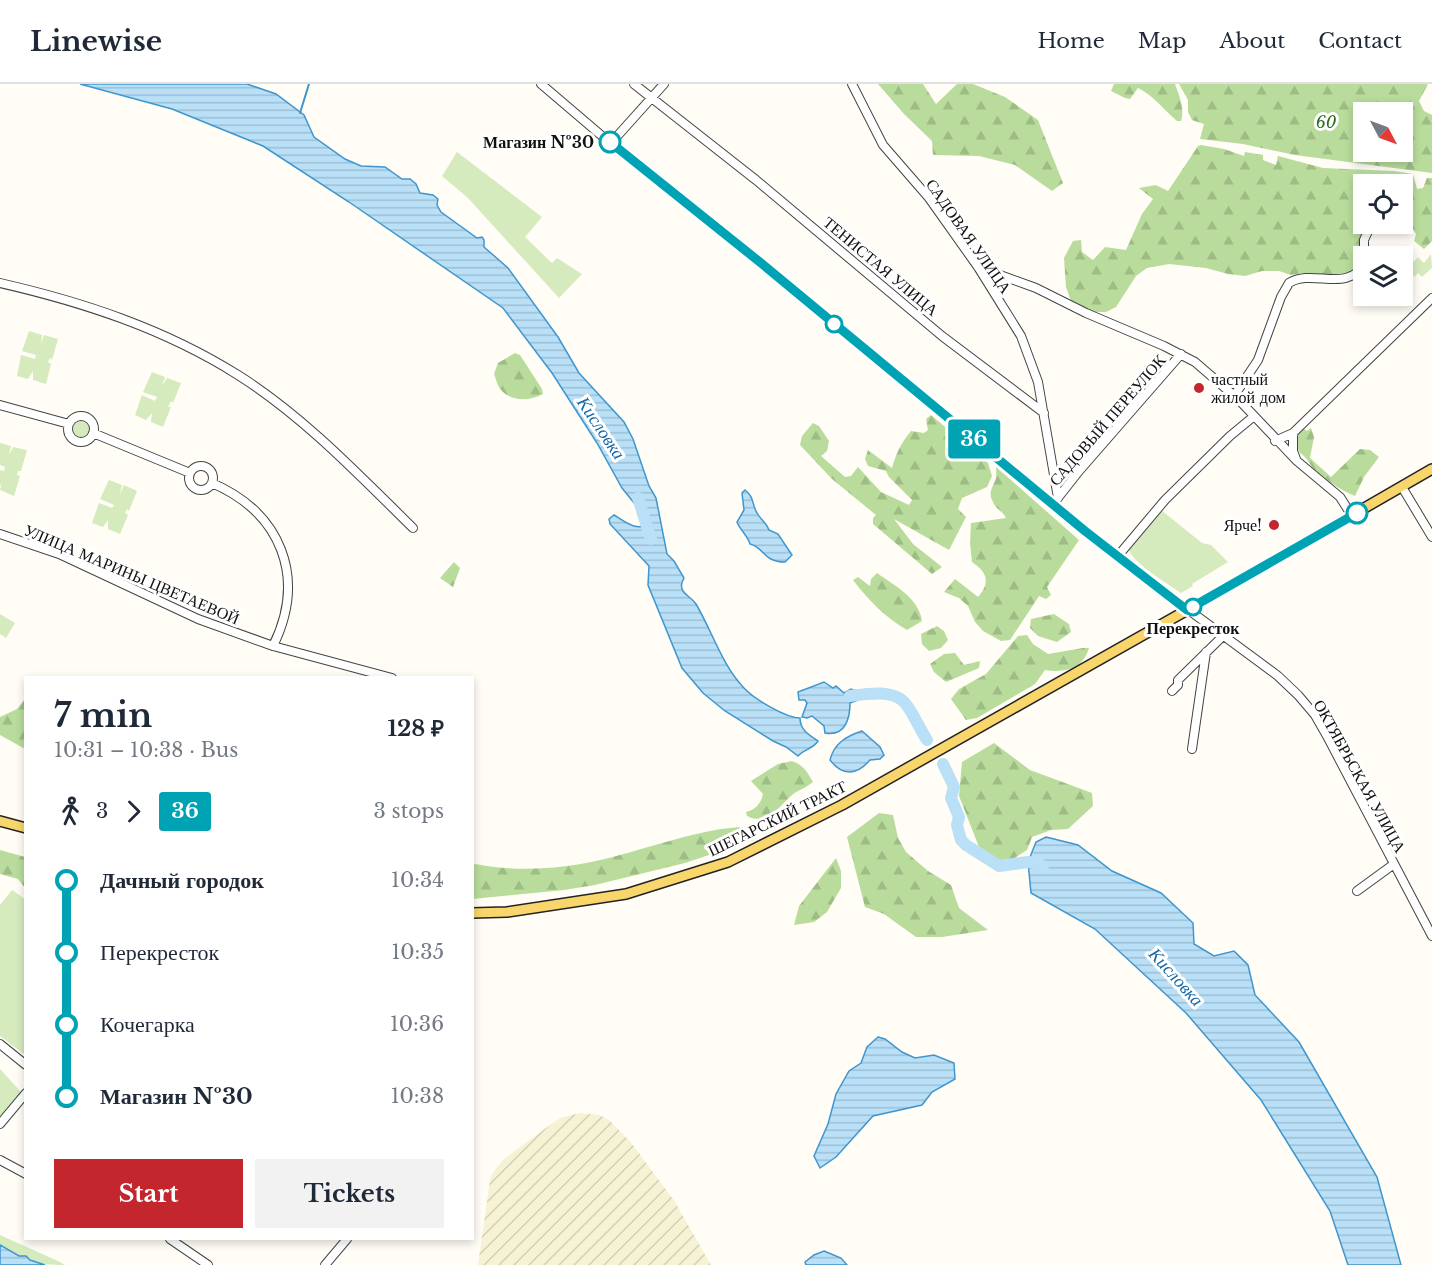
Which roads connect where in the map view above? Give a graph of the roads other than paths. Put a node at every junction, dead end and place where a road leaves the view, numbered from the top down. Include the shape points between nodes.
1 (541, 84) edge
2 (634, 84) edge
3 (664, 84) edge
4 (852, 84) edge
5 (651, 98) junction
6 (611, 143) junction
7 (978, 267) junction
8 (1353, 275) edge
9 (0, 283) edge
10 (1432, 298) edge
11 (1181, 354) junction
12 (1234, 396) junction
13 (0, 405) edge
14 (1044, 413) junction
15 (1254, 417) junction
16 (69, 424) junction
17 (93, 433) junction
18 (1293, 434) junction
19 (1275, 441) junction
20 (1297, 461) junction
21 (1432, 469) edge
22 (190, 472) junction
23 (212, 483) junction
24 (1402, 487) junction
25 (1055, 501) junction
26 (1352, 516) junction
27 (413, 528) dead end
28 (0, 534) edge
29 (1432, 537) edge
30 (1117, 556) junction
31 (1187, 610) junction
32 (1223, 636) junction
33 (273, 646) junction
34 (1206, 652) junction
35 (385, 676) edge
36 (1172, 691) dead end
37 (1192, 749) dead end
38 (0, 821) edge
39 (24, 827) edge
40 (1394, 864) junction
41 (1357, 891) dead end
42 (474, 913) edge
43 (1432, 936) edge
44 (0, 1044) edge
45 (24, 1063) edge
46 (24, 1095) edge
47 (0, 1124) edge
48 (0, 1160) edge
49 (24, 1173) edge
50 (171, 1240) edge
51 (345, 1240) edge
52 (208, 1265) edge
53 (325, 1265) edge

1 - 6 street, ОКТЯБРЬСКАЯ УЛИЦА
2 - 5 street, ТЕНИСТАЯ УЛИЦА
3 - 5 street
4 - 7 street, САДОВАЯ УЛИЦА via 883,146 929,198
5 - 6 street
5 - 14 street, ТЕНИСТАЯ УЛИЦА via 765,187 942,336
6 - 25 street, ОКТЯБРЬСКАЯ УЛИЦА
7 - 11 street via 1036,288
7 - 14 street, САДОВАЯ УЛИЦА via 1021,336 1038,382
8 - 12 street via 1335,280 1309,277 1289,283 1258,360
9 - 27 street via 132,321 237,374 307,428
10 - 18 street
11 - 12 street
11 - 25 street, САДОВЫЙ ПЕРЕУЛОК
12 - 15 street
13 - 16 street
14 - 25 street
15 - 19 street
15 - 30 street via 1165,500
16 - 17 street via 77,417 85,417 93,425
16 - 17 street via 69,433 75,440 87,440
17 - 22 street
18 - 19 street
18 - 20 street
19 - 20 street
20 - 26 street via 1340,497
21 - 24 main road, ШЕГАРСКИЙ ТРАКТ
22 - 23 street via 195,467 206,467
22 - 23 street via 191,484 198,489
23 - 33 street via 232,492 255,510 274,534 284,557 288,601
24 - 26 main road, ШЕГАРСКИЙ ТРАКТ
24 - 29 street
25 - 30 street, ОКТЯБРЬСКАЯ УЛИЦА
26 - 31 main road, ШЕГАРСКИЙ ТРАКТ
28 - 33 street, УЛИЦА МАРИНЫ ЦВЕТАЕВОЙ via 59,554 198,619
30 - 31 street, ОКТЯБРЬСКАЯ УЛИЦА
31 - 32 street, ОКТЯБРЬСКАЯ УЛИЦА
31 - 42 main road, ШЕГАРСКИЙ ТРАКТ via 808,823 728,862 626,894 507,912
32 - 34 street
32 - 40 street, ОКТЯБРЬСКАЯ УЛИЦА via 1278,676 1315,715
33 - 35 street, УЛИЦА МАРИНЫ ЦВЕТАЕВОЙ
34 - 36 street
34 - 37 street
38 - 39 main road
40 - 41 street
40 - 43 street, ОКТЯБРЬСКАЯ УЛИЦА
44 - 45 street
46 - 47 street
48 - 49 street
50 - 52 street
51 - 53 street

